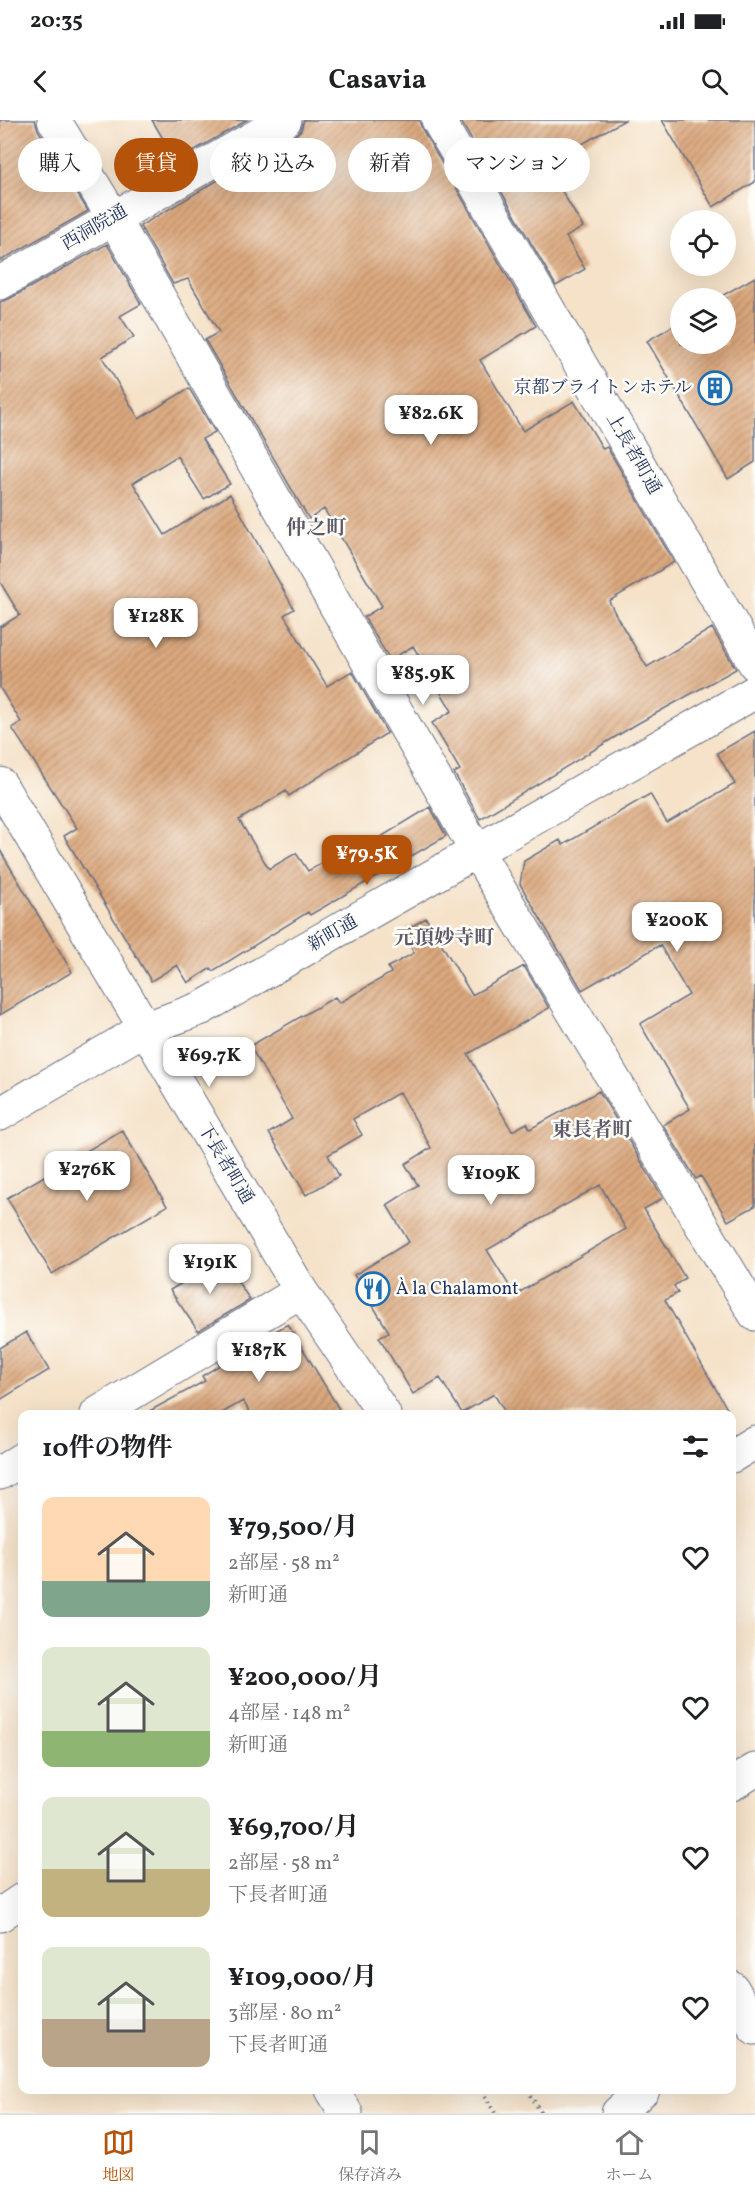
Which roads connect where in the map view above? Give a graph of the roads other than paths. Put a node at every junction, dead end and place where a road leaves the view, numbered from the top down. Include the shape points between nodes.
1 (54, 120) edge
2 (285, 120) edge
3 (438, 120) edge
4 (113, 217) junction
5 (0, 283) edge
6 (755, 664) edge
7 (755, 692) edge
8 (0, 784) edge
9 (477, 852) junction
10 (144, 1029) junction
11 (0, 1114) edge
12 (302, 1291) junction
13 (755, 1314) edge
14 (104, 1410) edge
15 (381, 1410) edge
16 (755, 1442) edge
17 (736, 1454) edge
18 (18, 1462) edge
19 (0, 1473) edge
20 (755, 1770) edge
21 (736, 1782) edge
22 (18, 1903) edge
23 (0, 1915) edge
24 (736, 1995) edge
25 (755, 2028) edge
26 (334, 2094) edge
27 (638, 2094) edge
28 (346, 2113) edge
29 (618, 2113) edge

1 - 4 street
2 - 4 street, 西洞院通
3 - 6 street, 上長者町通
4 - 5 street, 西洞院通
4 - 9 street
7 - 9 street, 新町通
8 - 10 street, 下長者町通
9 - 10 street, 新町通 via 202,1008
9 - 13 street
10 - 11 street, 新町通
10 - 12 street, 下長者町通
12 - 14 street
12 - 15 street, 下長者町通
16 - 17 street
18 - 19 street
20 - 21 street
22 - 23 street
24 - 25 street
26 - 28 street
27 - 29 street

